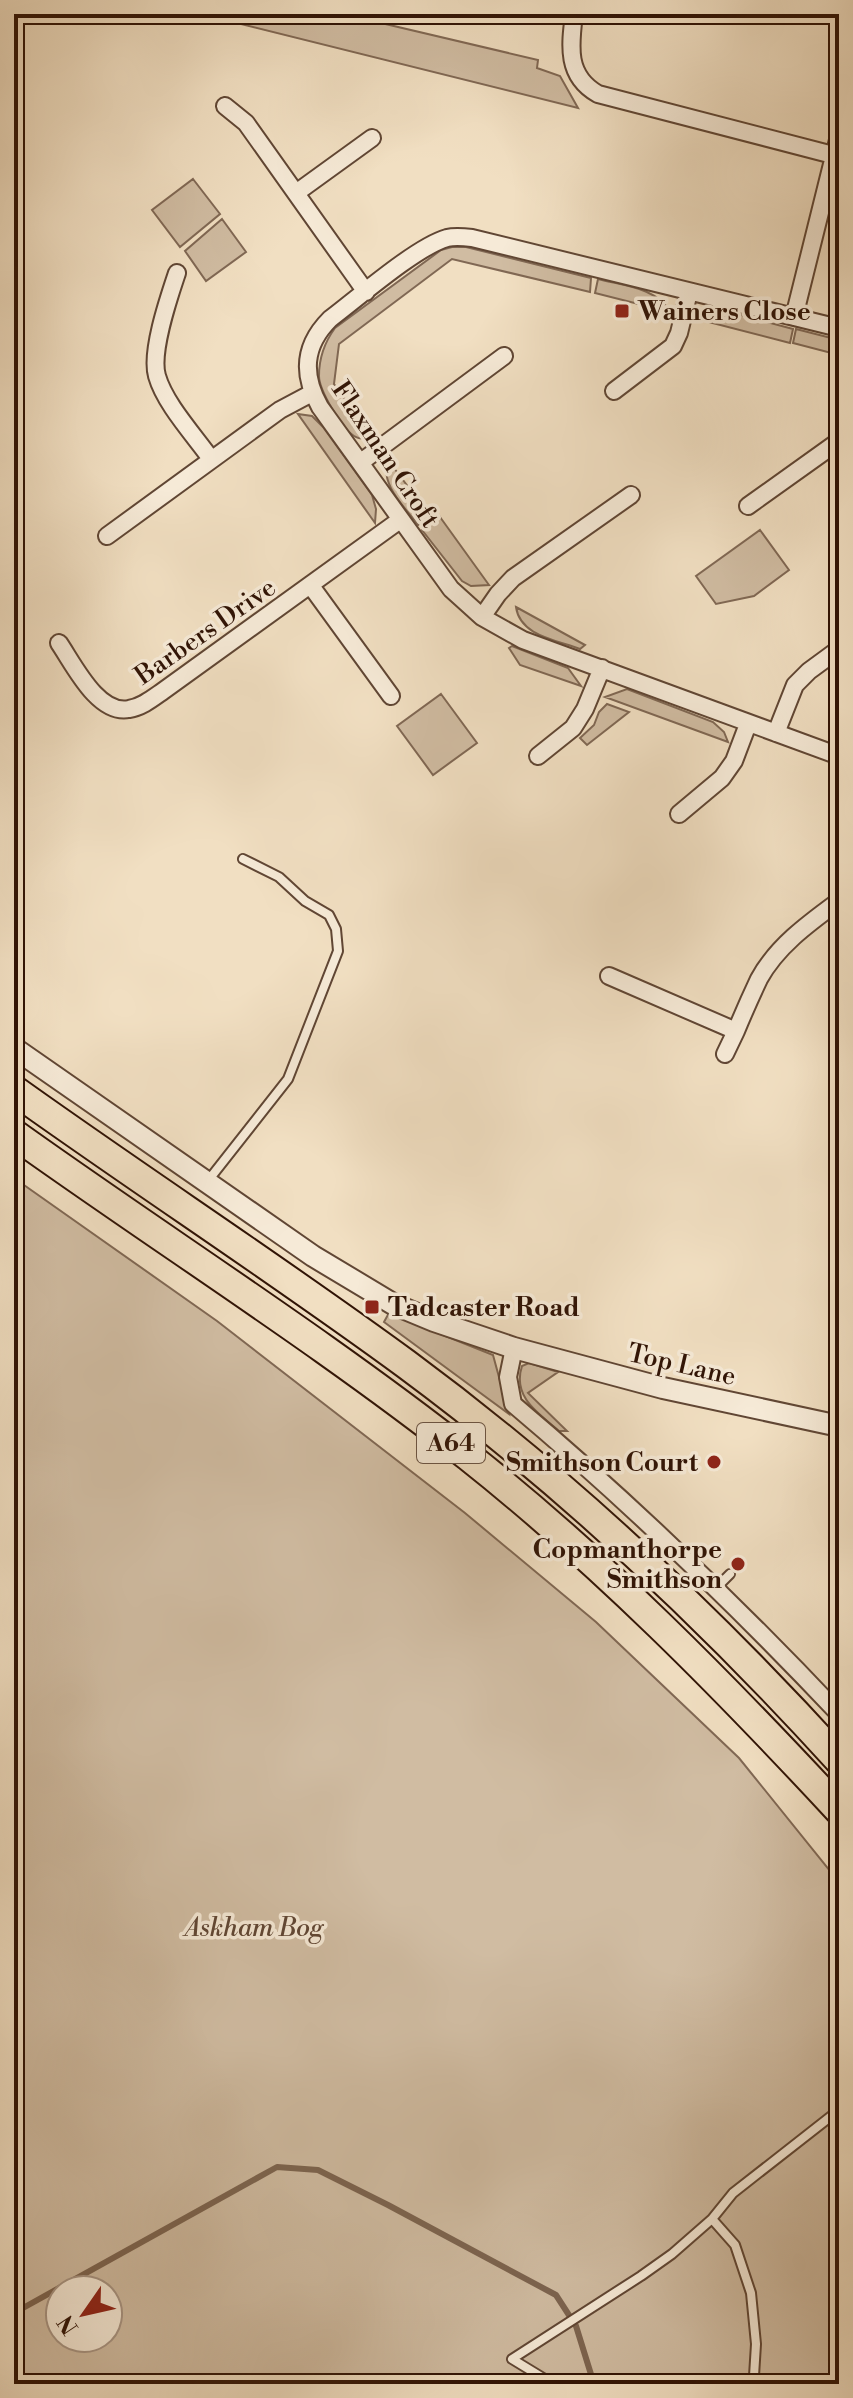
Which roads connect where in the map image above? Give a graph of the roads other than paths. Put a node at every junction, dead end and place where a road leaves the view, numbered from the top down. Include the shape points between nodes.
1 (574, 14) edge
2 (225, 106) dead end
3 (839, 136) edge
4 (372, 138) dead end
5 (833, 155) junction
6 (296, 193) junction
7 (177, 273) dead end
8 (366, 292) junction
9 (689, 292) junction
10 (794, 317) junction
11 (839, 328) edge
12 (504, 356) dead end
13 (614, 391) dead end
14 (312, 393) junction
15 (839, 441) edge
16 (211, 459) junction
17 (361, 462) junction
18 (631, 495) dead end
19 (748, 506) dead end
20 (400, 520) junction
21 (107, 536) dead end
22 (311, 586) junction
23 (482, 617) junction
24 (59, 643) dead end
25 (839, 649) edge
26 (602, 668) junction
27 (391, 696) dead end
28 (748, 724) junction
29 (776, 733) junction
30 (538, 756) dead end
31 (839, 756) edge
32 (679, 814) dead end
33 (243, 859) dead end
34 (837, 902) edge
35 (609, 976) dead end
36 (736, 1031) junction
37 (14, 1048) edge
38 (725, 1054) dead end
39 (14, 1090) edge
40 (14, 1134) edge
41 (207, 1182) junction
42 (514, 1348) junction
43 (839, 1426) edge
44 (730, 1574) dead end
45 (716, 1588) junction
46 (839, 1714) edge
47 (839, 1760) edge
48 (839, 1810) edge
49 (839, 2110) edge
50 (712, 2219) junction
51 (553, 2384) edge
52 (747, 2384) edge

1 - 5 street via 576,74 598,94
2 - 6 street via 246,123
3 - 5 street
4 - 6 street
5 - 10 street
6 - 8 street
7 - 16 street via 155,355 156,373
8 - 9 street, Flaxman Croft via 430,246 460,237
8 - 14 street, Flaxman Croft via 319,330 308,367
9 - 10 street, Flaxman Croft
9 - 13 street via 673,346
10 - 11 street, Flaxman Croft
12 - 17 street
14 - 16 street
14 - 17 street, Flaxman Croft
15 - 19 street
16 - 21 street
17 - 20 street, Flaxman Croft
18 - 23 street via 513,578
20 - 22 street, Barbers Drive
20 - 23 street, Flaxman Croft via 451,589
22 - 24 street, Barbers Drive via 130,709 103,703
22 - 27 street, Barbers Drive
23 - 26 street, Flaxman Croft via 523,640
25 - 29 street via 795,685
26 - 28 street, Flaxman Croft
26 - 30 street via 573,728
28 - 29 street, Flaxman Croft
28 - 32 street via 722,778
29 - 31 street, Flaxman Croft
33 - 41 lane via 279,877 329,915 338,951 288,1079
34 - 36 street via 771,961
35 - 36 street
36 - 38 street
37 - 41 street
39 - 47 highway, A64 via 395,1357 508,1444 709,1624
40 - 48 highway, A64 via 280,1316 470,1458 675,1639
41 - 42 street via 393,1304
42 - 43 street, Top Lane via 663,1388
42 - 45 street via 508,1377 513,1404
44 - 45 lane
45 - 46 street
49 - 50 lane via 733,2193
50 - 51 lane via 662,2261 512,2359
50 - 52 lane via 735,2245 751,2293 756,2344 754,2376

